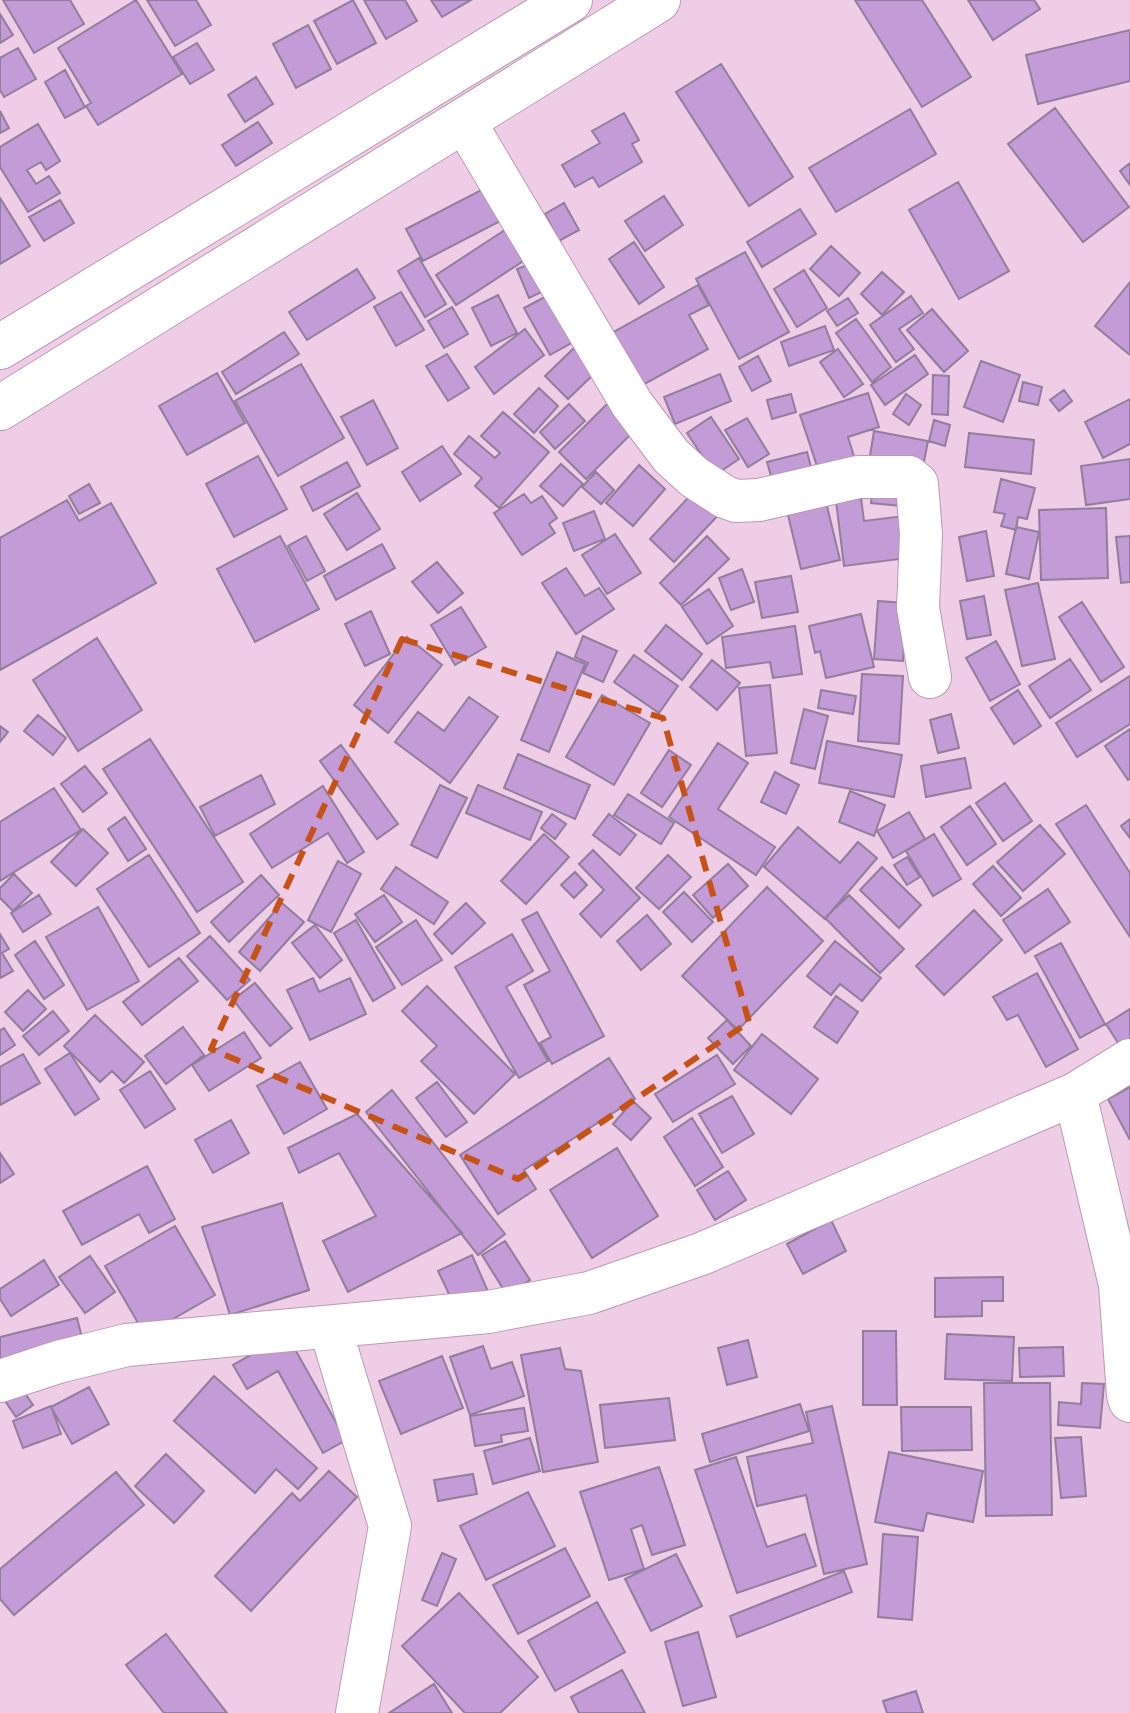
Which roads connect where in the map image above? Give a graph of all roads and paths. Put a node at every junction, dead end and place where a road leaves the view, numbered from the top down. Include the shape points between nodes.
1 (570, 0) edge
2 (658, 0) edge
3 (464, 121) junction
4 (0, 347) edge
5 (0, 408) edge
6 (930, 677) dead end
7 (1130, 1060) edge
8 (1075, 1094) junction
9 (330, 1327) junction
10 (0, 1381) edge
11 (1130, 1401) edge
12 (357, 1713) edge

1 - 4 main road
2 - 3 main road
3 - 5 main road
3 - 6 street via 632,404 694,477 736,501 858,477 914,480 921,534 918,608
7 - 8 street
8 - 9 street via 701,1254 589,1293 488,1312
8 - 11 street via 1120,1285
9 - 10 street via 127,1345
9 - 12 street via 390,1526

